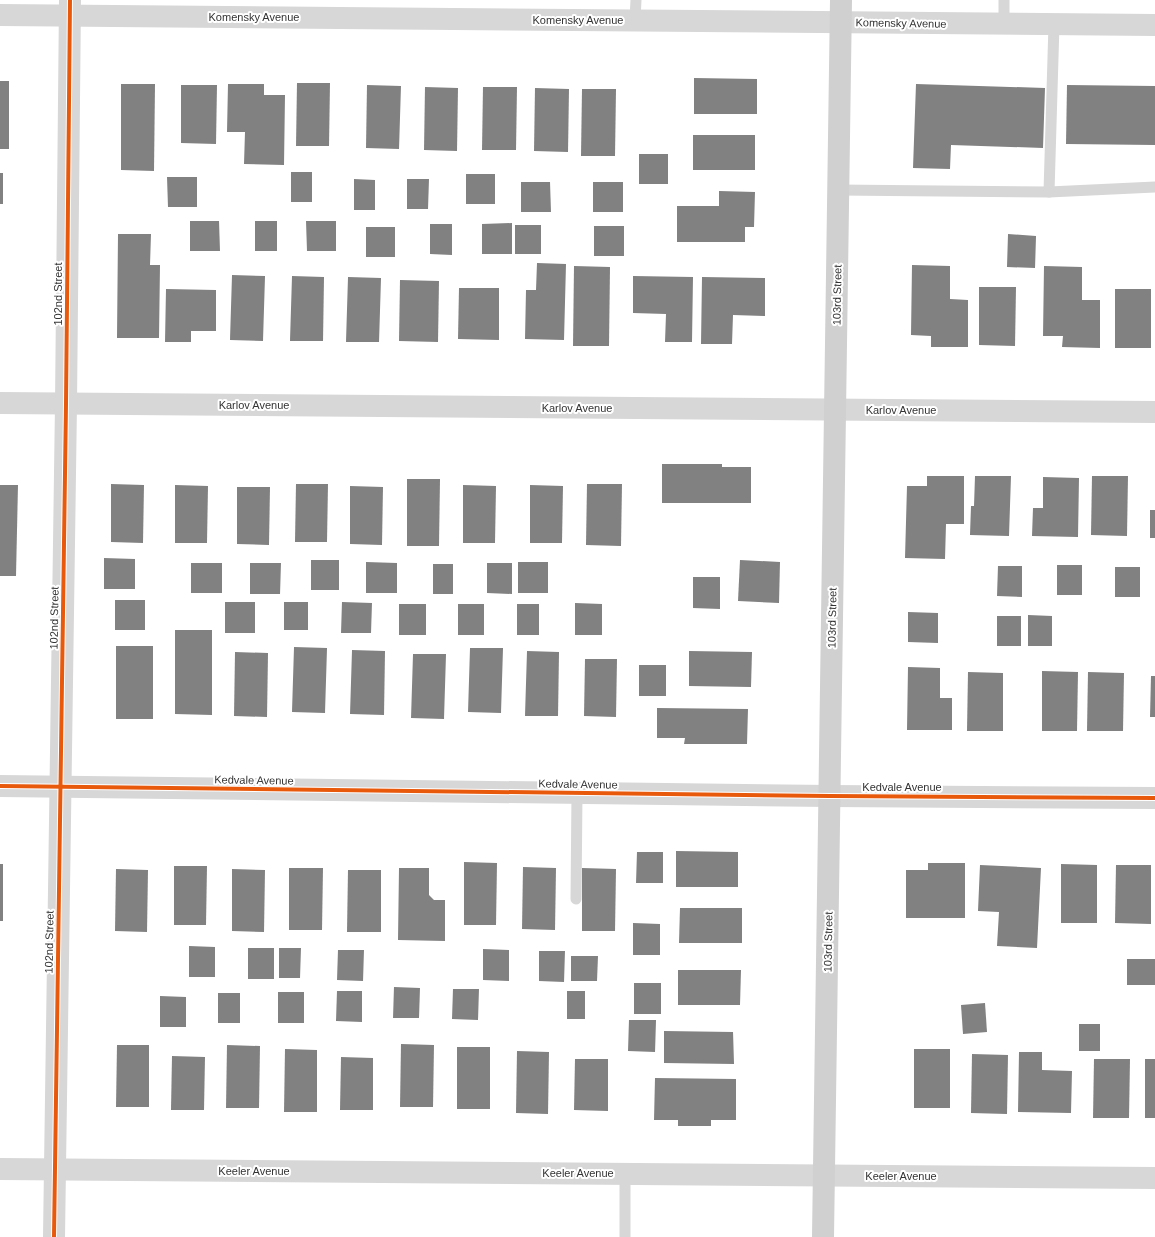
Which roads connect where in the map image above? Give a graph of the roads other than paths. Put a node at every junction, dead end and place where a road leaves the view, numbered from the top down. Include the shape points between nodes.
1 (841, 0) edge
2 (1004, 0) edge
3 (70, 8) edge
4 (635, 10) edge
5 (0, 15) edge
6 (841, 22) junction
7 (1004, 24) junction
8 (1054, 24) junction
9 (1155, 25) edge
10 (1155, 187) edge
11 (838, 190) junction
12 (1050, 192) junction
13 (0, 403) edge
14 (66, 404) junction
15 (835, 410) junction
16 (1155, 412) edge
17 (0, 786) edge
18 (61, 787) junction
19 (577, 793) junction
20 (830, 796) junction
21 (1155, 798) edge
22 (576, 899) dead end
23 (0, 1168) edge
24 (54, 1169) junction
25 (625, 1174) junction
26 (824, 1176) junction
27 (1155, 1178) edge
28 (54, 1237) edge
29 (625, 1237) edge
30 (824, 1237) edge

1 - 6 main road, 103rd Street
2 - 7 lane
3 - 4 street, Komensky Avenue
3 - 5 street, Komensky Avenue
3 - 14 street, 102nd Street
4 - 6 street, Komensky Avenue
6 - 7 street, Komensky Avenue
6 - 11 main road, 103rd Street
7 - 8 street, Komensky Avenue
8 - 9 street, Komensky Avenue
8 - 12 lane
10 - 12 lane
11 - 12 lane
11 - 15 main road, 103rd Street
13 - 14 street, Karlov Avenue
14 - 15 street, Karlov Avenue
14 - 18 street, 102nd Street
15 - 16 street, Karlov Avenue
15 - 20 main road, 103rd Street
17 - 18 street, Kedvale Avenue
18 - 19 street, Kedvale Avenue
18 - 24 street, 102nd Street
19 - 20 street, Kedvale Avenue
19 - 22 lane
20 - 21 street, Kedvale Avenue
20 - 26 main road, 103rd Street
23 - 24 street, Keeler Avenue
24 - 25 street, Keeler Avenue
24 - 28 street, 102nd Street
25 - 26 street, Keeler Avenue
25 - 29 lane
26 - 27 street, Keeler Avenue
26 - 30 main road, 103rd Street

